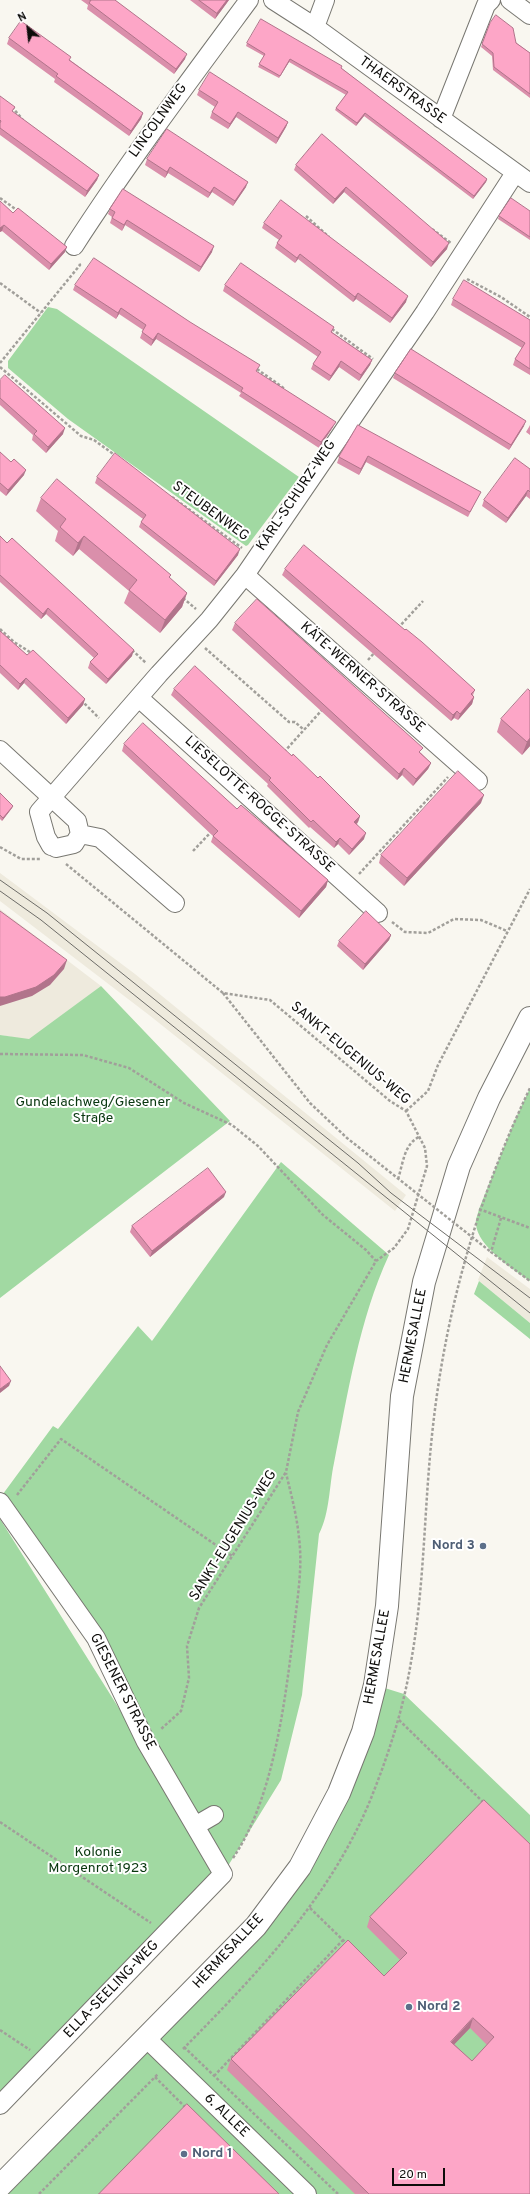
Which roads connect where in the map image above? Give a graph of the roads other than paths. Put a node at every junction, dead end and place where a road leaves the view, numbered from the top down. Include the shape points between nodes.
1 (249, 0) edge
2 (273, 0) edge
3 (325, 0) edge
4 (491, 0) edge
5 (510, 0) edge
6 (530, 15) edge
7 (315, 27) junction
8 (441, 119) junction
9 (515, 173) junction
10 (530, 183) edge
11 (74, 246) road end
12 (245, 575) junction
13 (139, 698) junction
14 (0, 750) edge
15 (478, 781) dead end
16 (52, 798) junction
17 (80, 834) junction
18 (174, 903) dead end
19 (378, 913) road end
20 (530, 1018) edge
21 (3, 1506) edge
22 (214, 1814) dead end
23 (195, 1826) junction
24 (223, 1874) joint
25 (146, 2038) junction
26 (0, 2105) edge
27 (0, 2186) edge
28 (307, 2194) edge

1 - 11 street, LINCOLNWEG via 113,185
2 - 7 street, THAERSTRASSE
3 - 7 street
4 - 8 street via 486,5
5 - 6 street
7 - 8 street, THAERSTRASSE
8 - 9 street, THAERSTRASSE
9 - 10 street, THAERSTRASSE
9 - 12 street, KARL-SCHURZ-WEG via 452,271
12 - 13 street, KARL-SCHURZ-WEG
12 - 15 street, KÄTE-WERNER-STRASSE
13 - 16 street, KARL-SCHURZ-WEG
13 - 19 street, LIESELOTTE-ROGGE-STRASSE
14 - 16 street
16 - 17 street via 77,821
16 - 17 street, KARL-SCHURZ-WEG via 39,812 49,847 74,844
17 - 18 street via 100,838
20 - 25 main road, HERMESALLEE via 489,1098 459,1166 424,1282 402,1396 387,1606 376,1685 363,1732 339,1793 300,1867 256,1926
21 - 23 street, GIESENER STRASSE via 96,1638 146,1742
22 - 23 street
23 - 24 street, GIESENER STRASSE
24 - 26 street, ELLA-SEELING-WEG
25 - 27 main road, HERMESALLEE
25 - 28 street, 6. ALLEE

